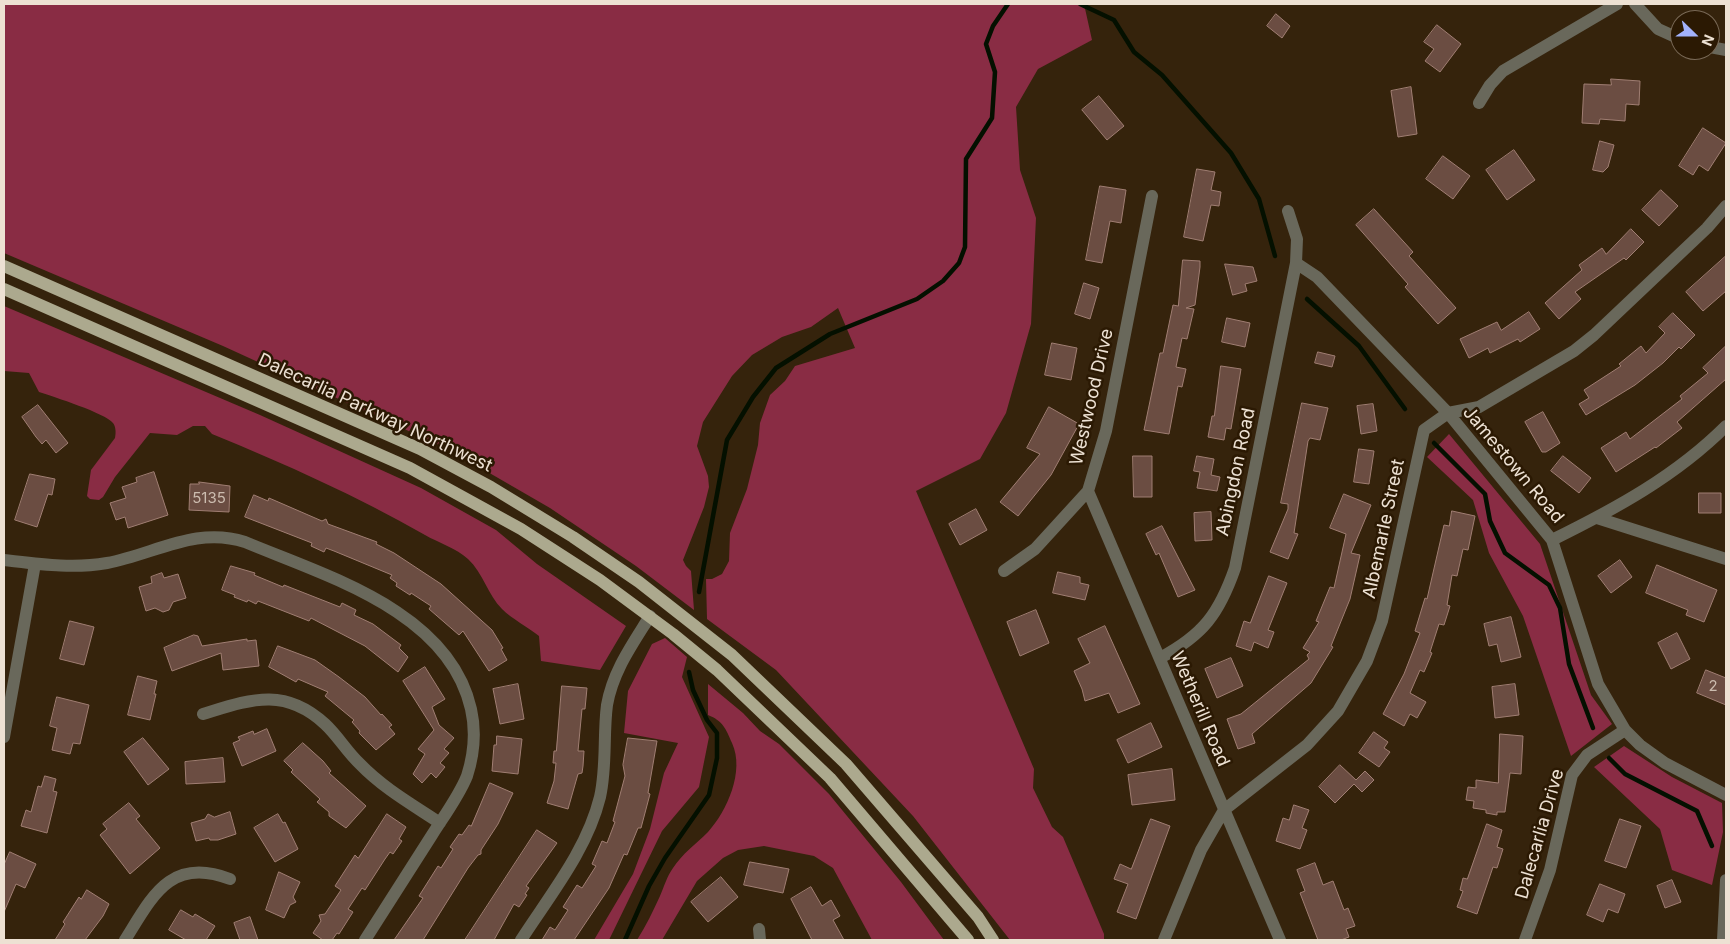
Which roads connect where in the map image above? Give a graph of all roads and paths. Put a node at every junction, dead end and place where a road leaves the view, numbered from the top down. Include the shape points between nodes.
1 (1617, 4) edge
2 (1635, 4) edge
3 (1670, 34) edge
4 (1479, 103) dead end
5 (1152, 196) dead end
6 (1726, 206) edge
7 (1288, 211) dead end
8 (1296, 264) junction
9 (4, 266) edge
10 (4, 288) edge
11 (1448, 413) junction
12 (1726, 426) edge
13 (1088, 491) junction
14 (1598, 518) junction
15 (1552, 540) junction
16 (1726, 559) edge
17 (4, 560) edge
18 (36, 564) junction
19 (1004, 571) dead end
20 (650, 616) junction
21 (1160, 658) junction
22 (203, 714) dead end
23 (1625, 730) junction
24 (4, 737) edge
25 (1726, 795) edge
26 (1224, 810) junction
27 (440, 824) junction
28 (230, 879) dead end
29 (1726, 880) edge
30 (1726, 926) edge
31 (125, 940) edge
32 (365, 940) edge
33 (521, 940) edge
34 (968, 940) edge
35 (993, 940) edge
36 (1164, 940) edge
37 (1280, 940) edge
38 (1525, 940) edge
39 (1723, 940) edge

1 - 4 street via 1503,71 1490,84
2 - 3 street via 1658,29
5 - 13 street, Westwood Drive via 1106,431
6 - 11 street, Albemarle Street via 1707,228 1574,351 1479,407
7 - 8 street via 1297,239
8 - 11 street, Jamestown Road via 1317,277
8 - 21 street, Abingdon Road via 1234,568 1225,595 1208,624 1184,645
9 - 35 main road, Dalecarlia Parkway Northwest via 420,449 524,506 605,558 732,655 846,764 978,917
10 - 20 main road, Dalecarlia Parkway Northwest via 431,478 561,554
11 - 15 street, Jamestown Road
11 - 26 street, Albemarle Street via 1424,430 1382,621 1370,655 1355,683 1338,711 1307,745
12 - 14 street via 1658,482
13 - 19 street, Westwood Drive via 1035,548
13 - 21 street, Wetherill Road
14 - 15 street
14 - 16 street
15 - 23 street, Jamestown Road via 1598,684
17 - 18 street
18 - 24 street
18 - 27 street via 67,567 96,564 182,540 226,537 245,542 384,603 415,626 447,657 458,673 470,704 474,732 471,760 462,785
20 - 33 street via 624,655 612,684 607,707 602,782 591,823 567,869
20 - 34 main road, Dalecarlia Parkway Northwest via 717,670 830,778
21 - 26 street, Wetherill Road
22 - 27 street via 259,698 299,707 325,724 372,776
23 - 25 street, Jamestown Road via 1640,746 1665,763
23 - 38 street, Dalecarlia Drive via 1587,755 1572,775 1550,870
26 - 36 street, Albemarle Street via 1201,850
26 - 37 street, Wetherill Road
27 - 32 street
28 - 31 street via 199,873 170,881 154,894
29 - 30 street
30 - 39 street

